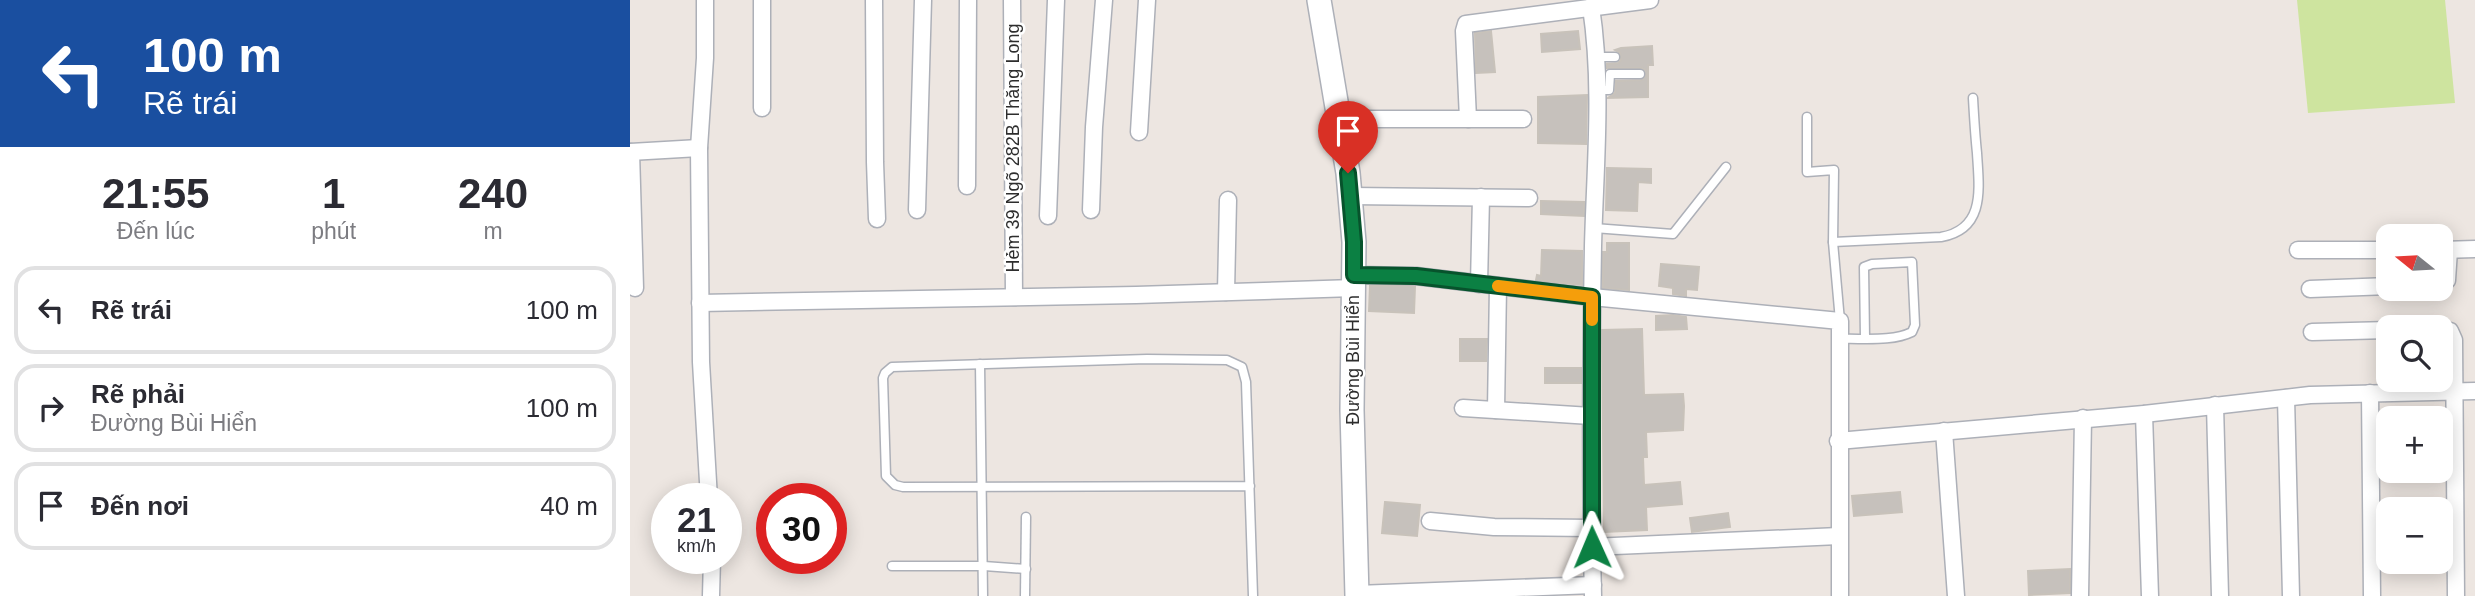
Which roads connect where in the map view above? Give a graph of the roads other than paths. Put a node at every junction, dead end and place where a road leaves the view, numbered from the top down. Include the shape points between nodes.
1 (705, 0) edge
2 (762, 0) edge
3 (874, 0) edge
4 (923, 0) edge
5 (968, 0) edge
6 (1012, 0) edge
7 (1056, 0) edge
8 (1104, 0) edge
9 (1147, 0) edge
10 (1319, 0) edge
11 (1650, 0) edge
12 (1591, 7) junction
13 (1596, 57) junction
14 (1615, 57) dead end
15 (1640, 74) dead end
16 (1597, 90) junction
17 (1973, 98) dead end
18 (762, 108) dead end
19 (1807, 117) dead end
20 (1338, 119) junction
21 (1468, 119) junction
22 (1523, 120) dead end
23 (1139, 132) dead end
24 (699, 148) junction
25 (630, 152) edge
26 (1726, 167) dead end
27 (967, 186) dead end
28 (1351, 196) junction
29 (1481, 197) junction
30 (1529, 198) dead end
31 (1228, 200) dead end
32 (1091, 209) dead end
33 (917, 210) dead end
34 (1048, 216) dead end
35 (877, 219) dead end
36 (1594, 228) junction
37 (1833, 242) junction
38 (2475, 249) edge
39 (2298, 250) dead end
40 (2376, 250) edge
41 (2454, 250) edge
42 (1354, 281) junction
43 (1479, 284) junction
44 (1498, 286) junction
45 (2376, 286) edge
46 (635, 288) dead end
47 (2310, 289) dead end
48 (1226, 292) junction
49 (1014, 297) junction
50 (1592, 297) junction
51 (700, 303) junction
52 (1840, 321) junction
53 (2376, 330) edge
54 (2312, 332) dead end
55 (1865, 338) junction
56 (2453, 338) edge
57 (1840, 339) junction
58 (980, 364) junction
59 (2455, 391) junction
60 (2475, 391) edge
61 (2370, 393) junction
62 (2286, 398) junction
63 (2215, 405) junction
64 (1463, 408) dead end
65 (1496, 410) junction
66 (2144, 414) junction
67 (1591, 416) junction
68 (2083, 418) junction
69 (1944, 432) junction
70 (1838, 441) junction
71 (708, 483) edge
72 (983, 486) junction
73 (1250, 486) junction
74 (1026, 517) dead end
75 (1430, 521) dead end
76 (1591, 528) junction
77 (1839, 536) junction
78 (1592, 547) junction
79 (892, 566) dead end
80 (984, 566) junction
81 (1026, 569) junction
82 (712, 574) edge
83 (1593, 591) edge
84 (1536, 592) edge
85 (1456, 594) edge
86 (1357, 595) edge
87 (711, 596) edge
88 (983, 596) edge
89 (1025, 596) edge
90 (1253, 596) edge
91 (1840, 596) edge
92 (1956, 596) edge
93 (2080, 596) edge
94 (2150, 596) edge
95 (2220, 596) edge
96 (2291, 596) edge
97 (2372, 596) edge
98 (2456, 596) edge

1 - 24 street
2 - 18 street
3 - 35 street
4 - 33 street
5 - 27 street
6 - 49 street, Hẻm 39 Ngõ 282B Thăng Long
7 - 34 street
8 - 32 street
9 - 23 street
10 - 20 street, Đường Bùi Hiển
11 - 12 street
12 - 13 street
12 - 21 street via 1466,24
13 - 14 lane
13 - 16 street
15 - 16 lane via 1610,74 1609,90
16 - 36 street
17 - 37 lane via 1979,189 1971,221 1941,237
19 - 37 lane via 1807,172 1834,170
20 - 21 street
20 - 28 street, Đường Bùi Hiển
21 - 22 street
24 - 25 street
24 - 51 street
25 - 46 street
26 - 36 lane via 1673,234
28 - 29 street
28 - 42 street, Đường Bùi Hiển
29 - 30 street
29 - 43 street
31 - 48 street
36 - 50 street
37 - 52 lane
38 - 41 street
39 - 40 street
42 - 43 street via 1416,276
42 - 48 street
42 - 86 street, Đường Bùi Hiển
43 - 44 street
44 - 50 street
44 - 65 street
45 - 47 street
48 - 49 street
49 - 51 street
50 - 52 street
50 - 67 street
51 - 71 street
52 - 57 street
53 - 54 street
55 - 55 lane via 1912,332 1912,262 1864,267
55 - 57 lane
56 - 59 street
57 - 70 street
58 - 72 lane
58 - 72 lane via 888,369 883,378 884,457 886,475 904,488
58 - 73 lane via 1233,361 1242,367 1246,382
59 - 60 street
59 - 61 street
59 - 98 street
61 - 62 street
61 - 97 street
62 - 63 street
62 - 96 street
63 - 66 street
63 - 95 street
64 - 65 street
65 - 67 street
66 - 68 street
66 - 94 street
67 - 76 street
68 - 69 street
68 - 93 street
69 - 70 street
69 - 92 street
70 - 77 street
72 - 73 lane
72 - 80 lane
73 - 90 lane
74 - 81 lane
75 - 76 street
76 - 78 street
77 - 78 street
77 - 91 street
78 - 83 street
79 - 80 lane
80 - 81 lane
80 - 88 lane
81 - 89 lane
82 - 87 street
83 - 84 street
84 - 85 street
85 - 86 street

